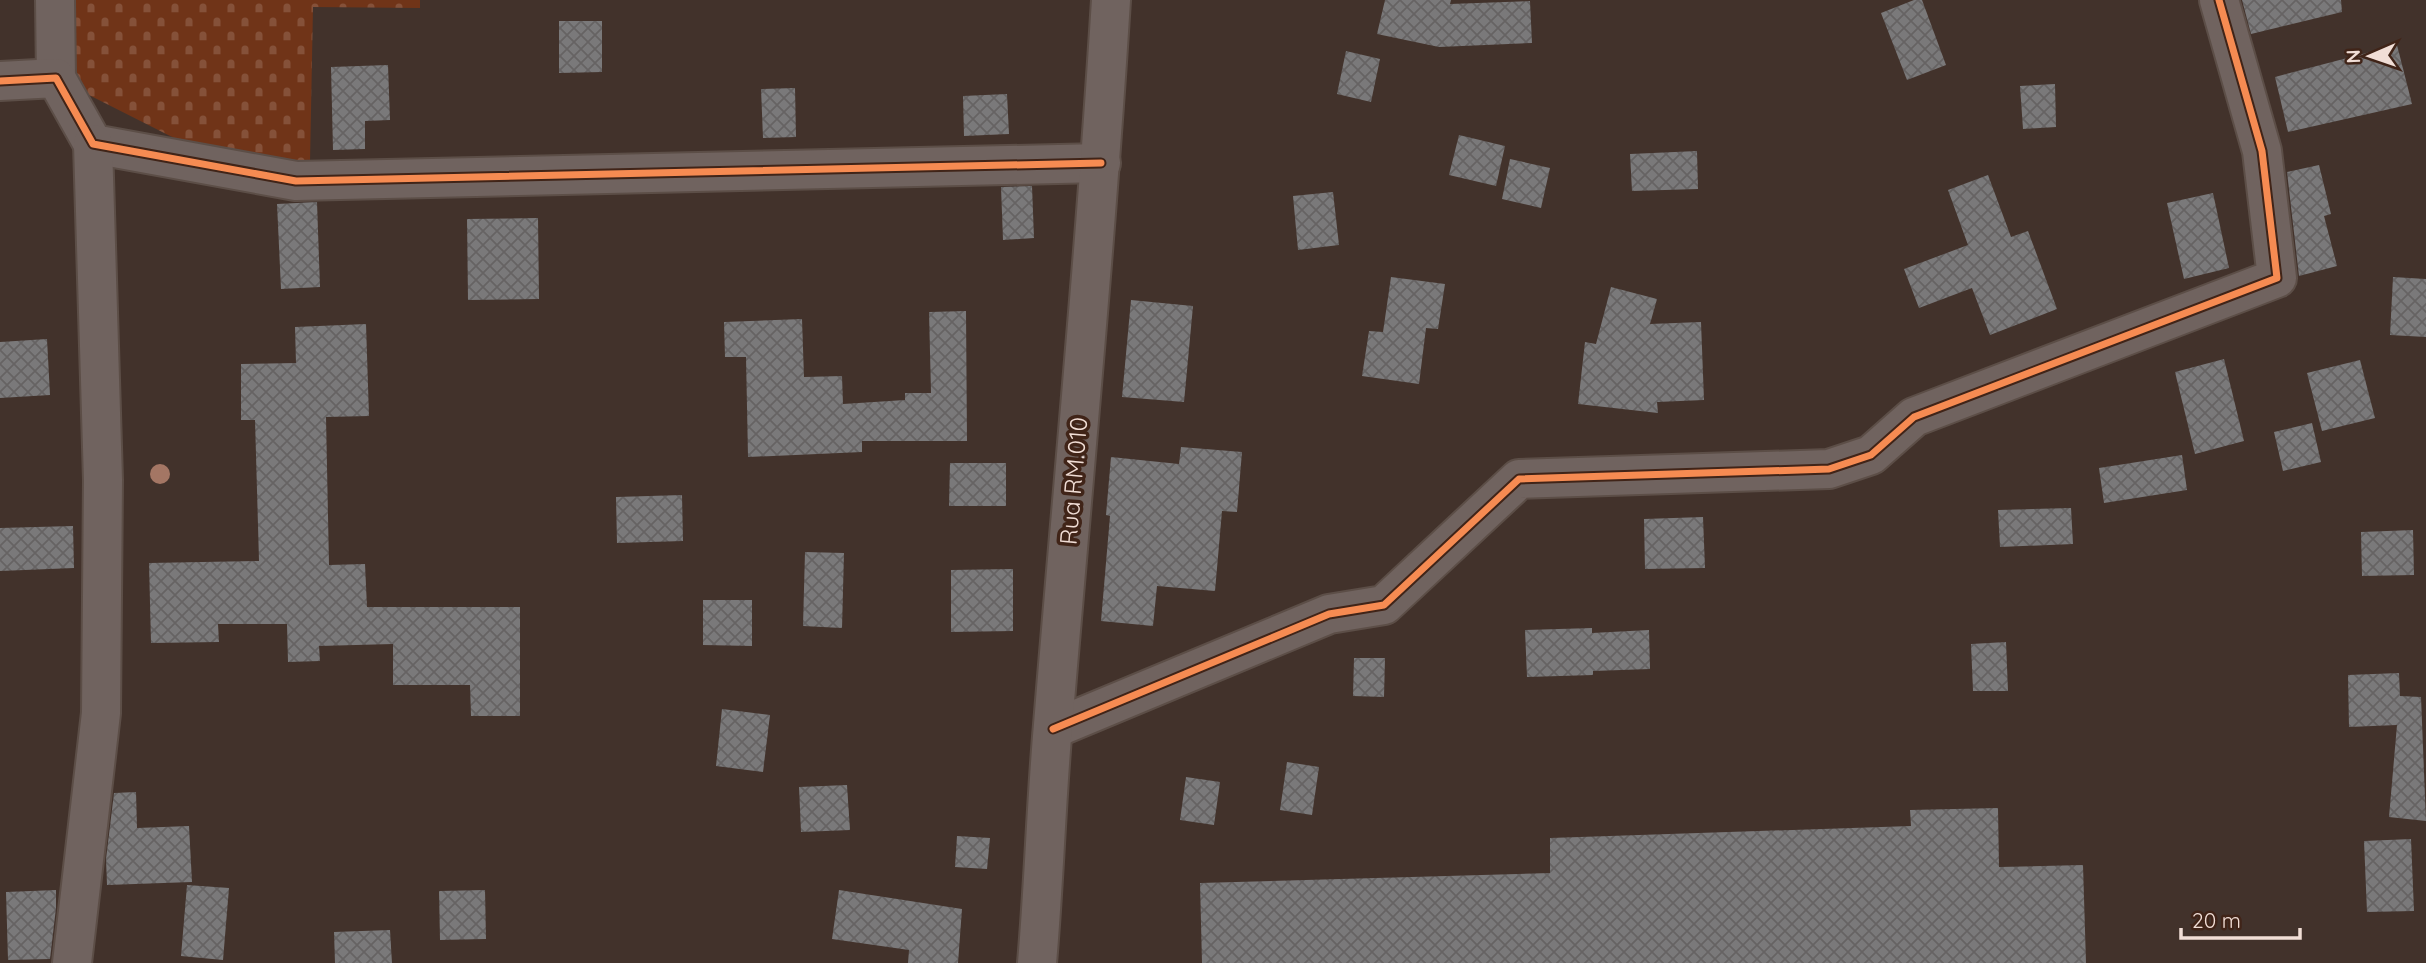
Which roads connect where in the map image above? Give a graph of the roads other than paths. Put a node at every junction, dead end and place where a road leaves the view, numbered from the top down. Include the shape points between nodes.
1 (55, 0) edge
2 (1111, 0) edge
3 (2219, 0) edge
4 (57, 78) junction
5 (0, 81) edge
6 (93, 144) junction
7 (1101, 163) junction
8 (1053, 729) junction
9 (72, 963) edge
10 (1037, 963) edge

1 - 4 street
2 - 7 street, Rua RM.010
3 - 8 street via 2262,151 2277,278 1914,417 1871,455 1829,469 1519,479 1384,606 1329,614
4 - 5 street
4 - 6 street
6 - 7 street via 296,181
6 - 9 street via 103,480 101,713
7 - 8 street, Rua RM.010
8 - 10 street, Rua RM.010

